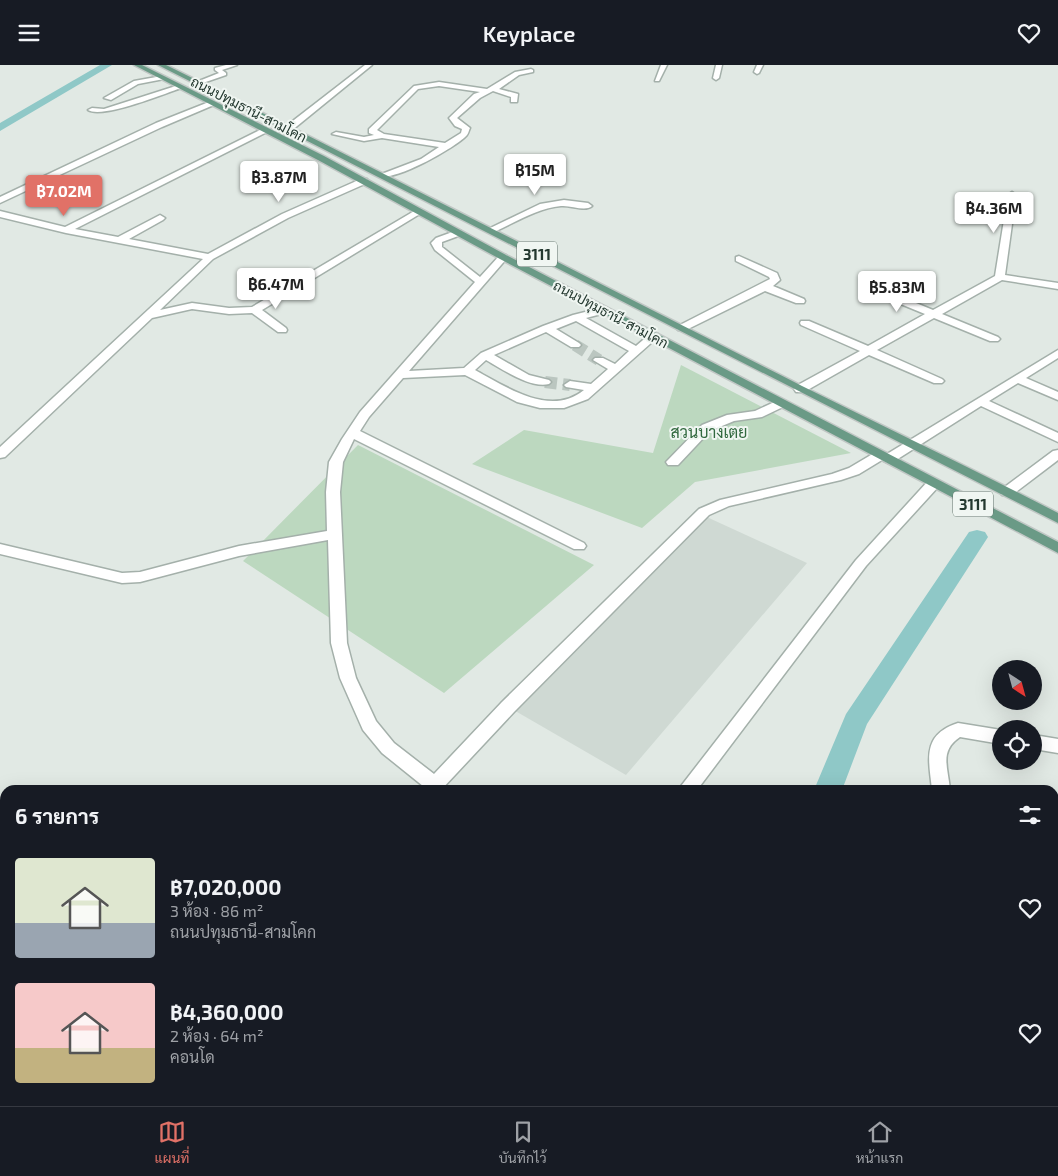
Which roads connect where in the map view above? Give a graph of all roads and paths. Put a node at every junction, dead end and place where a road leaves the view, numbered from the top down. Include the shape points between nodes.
1 (161, 65) edge
2 (234, 65) edge
3 (369, 65) edge
4 (664, 65) edge
5 (719, 65) edge
6 (141, 67) edge
7 (531, 71) dead end
8 (162, 78) junction
9 (716, 78) dead end
10 (125, 79) dead end
11 (657, 80) dead end
12 (140, 81) junction
13 (197, 83) junction
14 (180, 87) junction
15 (490, 90) junction
16 (108, 98) dead end
17 (514, 100) dead end
18 (212, 104) junction
19 (92, 110) dead end
20 (288, 129) junction
21 (265, 131) junction
22 (336, 134) dead end
23 (382, 136) junction
24 (446, 146) junction
25 (383, 175) junction
26 (364, 181) junction
27 (1012, 195) dead end
28 (0, 200) edge
29 (588, 206) dead end
30 (419, 212) junction
31 (0, 214) edge
32 (160, 218) dead end
33 (66, 229) junction
34 (491, 230) junction
35 (458, 233) junction
36 (120, 240) junction
37 (210, 257) junction
38 (503, 257) junction
39 (739, 259) dead end
40 (1000, 277) junction
41 (481, 282) junction
42 (1058, 286) edge
43 (765, 287) junction
44 (873, 289) dead end
45 (800, 301) dead end
46 (254, 310) junction
47 (605, 310) junction
48 (932, 314) junction
49 (148, 316) junction
50 (577, 317) junction
51 (805, 323) dead end
52 (547, 328) junction
53 (682, 328) junction
54 (282, 330) dead end
55 (654, 336) junction
56 (994, 339) dead end
57 (575, 345) tunnel mouth
58 (637, 351) junction
59 (868, 351) junction
60 (485, 355) junction
61 (1056, 356) edge
62 (599, 360) tunnel mouth
63 (616, 369) junction
64 (467, 371) junction
65 (399, 375) junction
66 (1017, 378) junction
67 (938, 381) dead end
68 (545, 382) tunnel mouth
69 (570, 385) tunnel mouth
70 (594, 388) junction
71 (800, 389) junction
72 (1058, 396) edge
73 (980, 401) junction
74 (781, 403) junction
75 (353, 432) junction
76 (1058, 438) edge
77 (913, 444) junction
78 (0, 454) edge
79 (1058, 454) edge
80 (885, 457) junction
81 (673, 462) dead end
82 (934, 483) junction
83 (1007, 492) junction
84 (1058, 519) edge
85 (334, 534) junction
86 (578, 546) dead end
87 (1058, 548) edge
88 (0, 549) edge
89 (992, 736) edge
90 (1042, 743) edge
91 (1058, 746) edge
92 (430, 785) edge
93 (434, 785) edge
94 (692, 785) edge
95 (940, 785) edge

1 - 13 main road, ถนนปทุมธานี-สามโคก / 3111
2 - 13 street via 217,69 224,74 220,77
3 - 20 street
4 - 11 street
5 - 9 street
6 - 8 main road, ถนนปทุมธานี-สามโคก / 3111
7 - 15 street via 517,73
8 - 12 street
8 - 14 main road, ถนนปทุมธานี-สามโคก / 3111
10 - 12 street
12 - 16 street
13 - 20 main road, ถนนปทุมธานี-สามโคก / 3111
14 - 18 main road, ถนนปทุมธานี-สามโคก / 3111
14 - 19 street via 104,111
15 - 17 street via 515,96
15 - 23 street via 439,84 416,87 373,128 375,134
15 - 24 street via 477,96 453,118 466,131
18 - 21 main road, ถนนปทุมธานี-สามโคก / 3111
18 - 28 street via 159,125
20 - 25 main road, ถนนปทุมธานี-สามโคก / 3111
21 - 26 main road, ถนนปทุมธานี-สามโคก / 3111
21 - 33 street
22 - 23 street via 364,139
23 - 24 street
24 - 25 street via 424,161
25 - 34 main road, ถนนปทุมธานี-สามโคก / 3111
26 - 30 main road, ถนนปทุมธานี-สามโคก / 3111
26 - 37 street via 290,211
27 - 40 street
29 - 34 street via 564,203 543,206
30 - 35 main road, ถนนปทุมธานี-สามโคก / 3111
30 - 46 street
31 - 33 street
32 - 36 street
33 - 36 street
34 - 53 main road, ถนนปทุมธานี-สามโคก / 3111
35 - 38 main road, ถนนปทุมธานี-สามโคก / 3111
35 - 41 street via 439,240 436,243 438,248
36 - 37 street
37 - 49 street
38 - 41 street
38 - 47 main road, ถนนปทุมธานี-สามโคก / 3111
39 - 43 street via 773,275 775,279
40 - 42 street
40 - 48 street
41 - 65 street
43 - 45 street
43 - 53 street
44 - 48 street
46 - 49 street via 229,311 192,306
46 - 54 street
47 - 50 street
47 - 55 main road, ถนนปทุมธานี-สามโคก / 3111
48 - 56 street
48 - 59 street
49 - 78 street
50 - 52 street
50 - 58 street
51 - 59 street
52 - 57 street
52 - 60 street
53 - 71 main road, ถนนปทุมธานี-สามโคก / 3111
55 - 58 street
55 - 74 main road, ถนนปทุมธานี-สามโคก / 3111
58 - 63 street
59 - 67 street
59 - 71 street
60 - 64 street
60 - 68 street via 525,377
61 - 66 street
62 - 63 street
63 - 70 street
64 - 65 street
64 - 70 street via 521,399 540,404 564,404
65 - 75 street
66 - 72 street
66 - 73 street
69 - 70 street
71 - 77 main road, ถนนปทุมธานี-สามโคก / 3111
73 - 76 street
73 - 77 street
74 - 80 main road, ถนนปทุมธานี-สามโคก / 3111
74 - 81 street via 758,414 731,418 706,428
75 - 85 street via 336,463 332,493
75 - 86 street
77 - 80 street
77 - 83 main road, ถนนปทุมธานี-สามโคก / 3111
79 - 83 street
80 - 82 main road, ถนนปทุมธานี-สามโคก / 3111
80 - 93 street via 836,477 725,503 704,512
82 - 87 main road, ถนนปทุมธานี-สามโคก / 3111
82 - 94 street via 861,563
83 - 84 main road, ถนนปทุมธานี-สามโคก / 3111
85 - 88 street via 239,551 140,577 122,578
85 - 92 street via 339,643 348,678 369,725 388,748
89 - 95 street via 958,730 945,738 937,751
90 - 91 street

